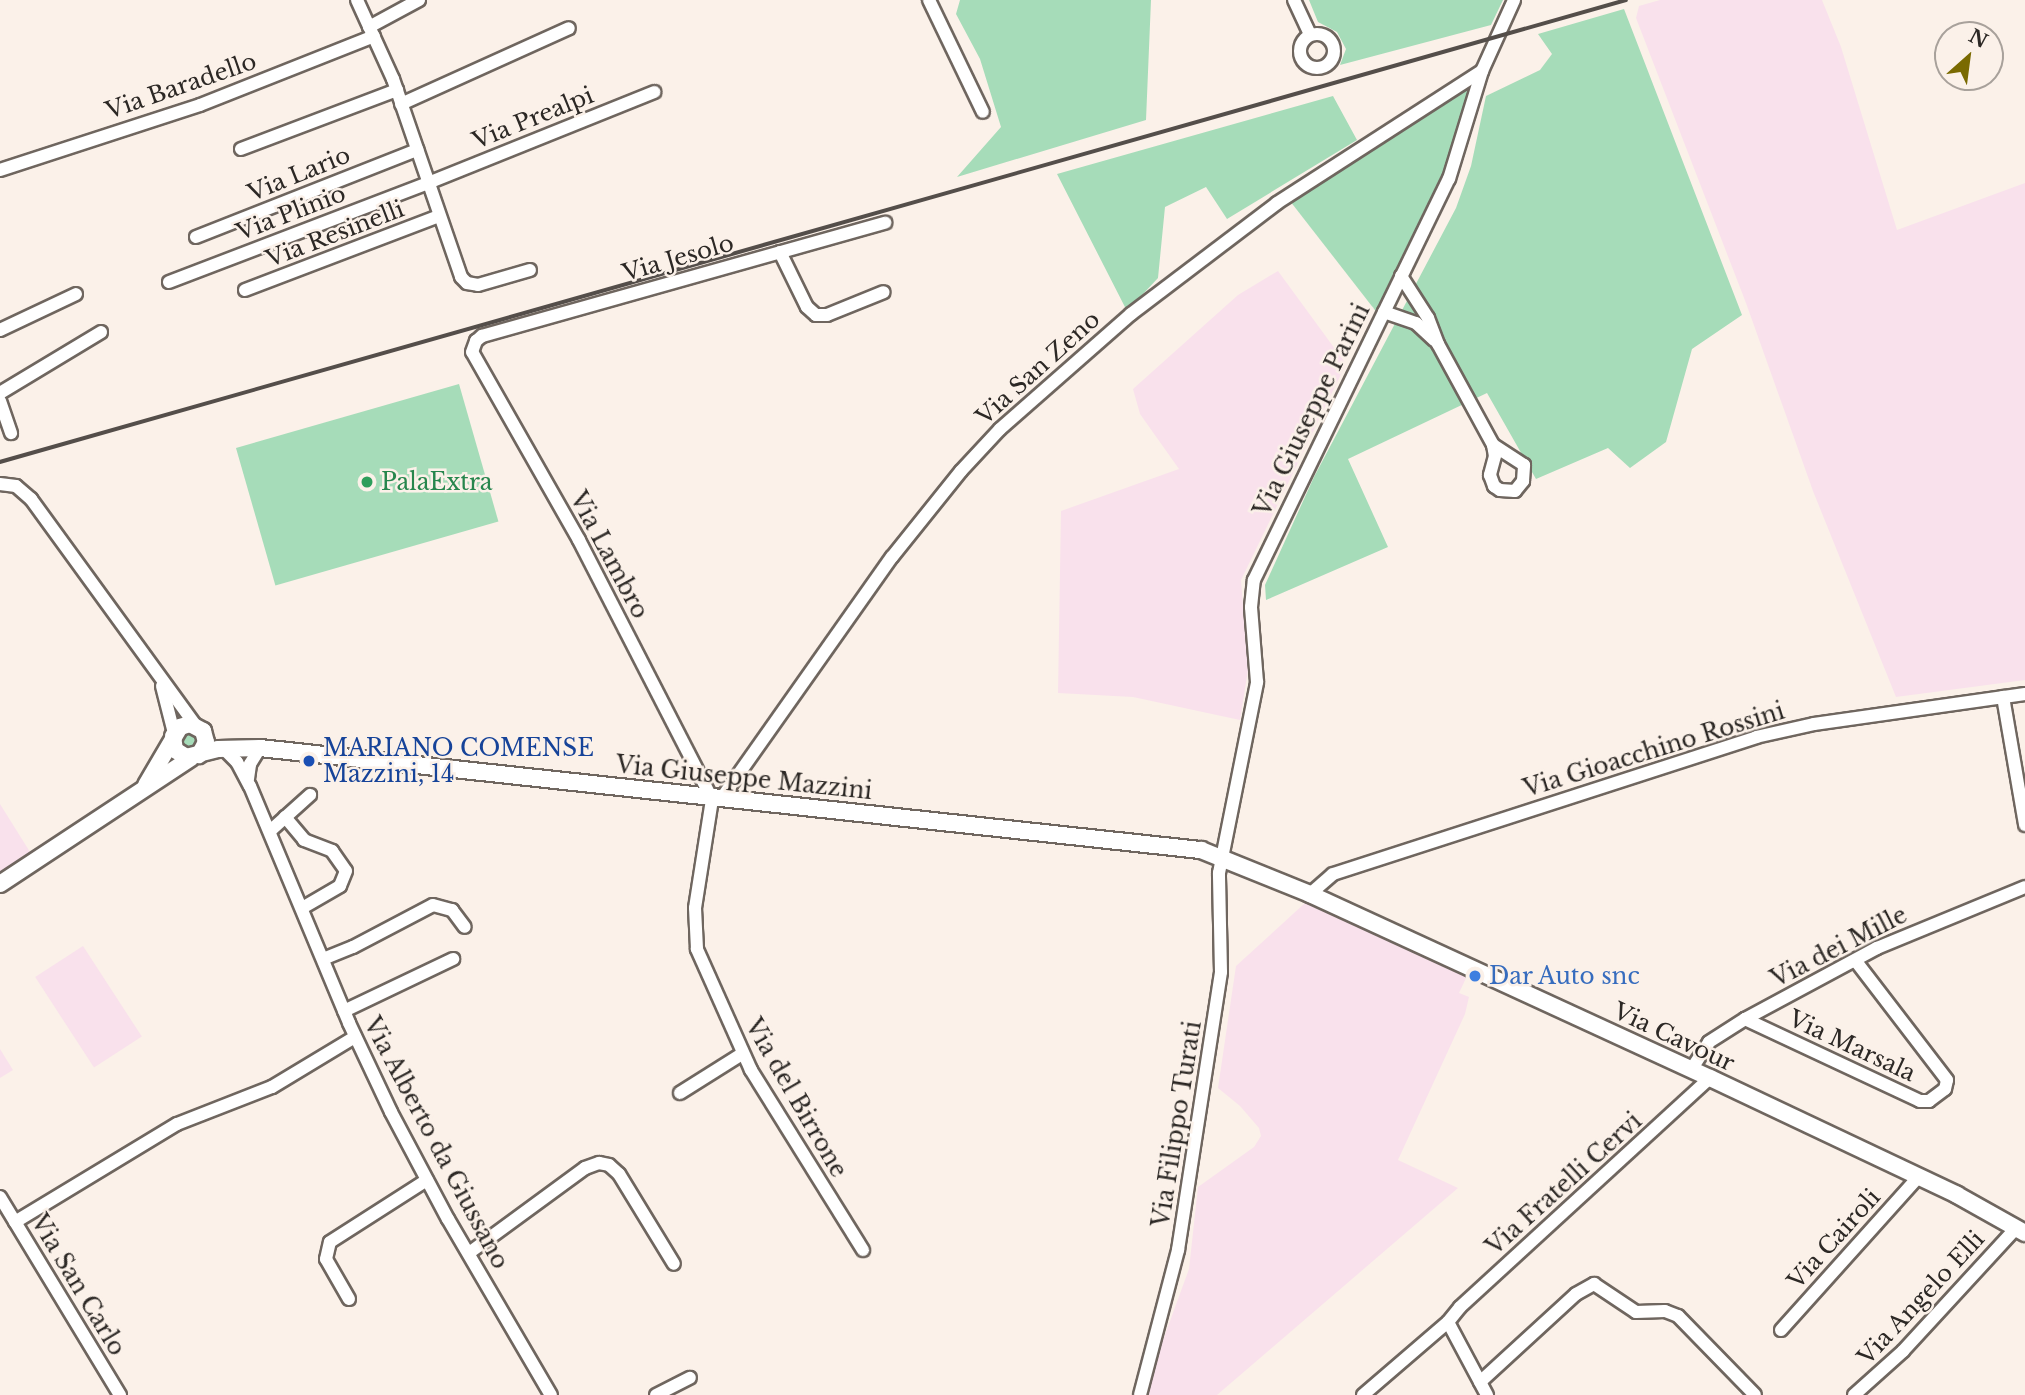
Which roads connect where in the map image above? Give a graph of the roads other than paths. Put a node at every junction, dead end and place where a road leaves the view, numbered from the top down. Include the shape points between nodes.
1 (357, 0) edge
2 (419, 0) edge
3 (929, 0) edge
4 (1294, 0) edge
5 (1514, 0) edge
6 (569, 28) dead end
7 (372, 32) junction
8 (1310, 35) dead end
9 (1482, 71) junction
10 (397, 90) junction
11 (653, 92) dead end
12 (401, 104) junction
13 (983, 112) dead end
14 (241, 149) dead end
15 (417, 150) junction
16 (0, 170) edge
17 (428, 183) junction
18 (439, 216) junction
19 (885, 223) dead end
20 (196, 237) dead end
21 (780, 252) junction
22 (530, 270) dead end
23 (1401, 276) junction
24 (169, 282) dead end
25 (245, 290) dead end
26 (884, 292) dead end
27 (76, 294) dead end
28 (1384, 312) junction
29 (0, 330) edge
30 (101, 332) dead end
31 (482, 336) joint
32 (1438, 344) junction
33 (0, 393) edge
34 (0, 401) edge
35 (11, 433) dead end
36 (1493, 445) dead end
37 (0, 484) edge
38 (159, 676) junction
39 (2025, 694) edge
40 (2003, 697) junction
41 (199, 728) junction
42 (173, 735) junction
43 (223, 748) junction
44 (253, 751) junction
45 (195, 756) junction
46 (250, 786) junction
47 (310, 795) dead end
48 (138, 796) junction
49 (717, 799) junction
50 (285, 817) junction
51 (2025, 825) edge
52 (270, 831) junction
53 (1222, 856) junction
54 (0, 884) edge
55 (2025, 887) edge
56 (1310, 894) junction
57 (302, 908) junction
58 (464, 927) dead end
59 (323, 959) junction
60 (453, 959) dead end
61 (1855, 960) junction
62 (344, 1011) junction
63 (1745, 1019) junction
64 (355, 1037) junction
65 (742, 1054) junction
66 (1692, 1070) junction
67 (1710, 1079) junction
68 (680, 1093) dead end
69 (1919, 1176) junction
70 (427, 1180) junction
71 (0, 1197) edge
72 (15, 1222) junction
73 (2020, 1231) edge
74 (863, 1250) dead end
75 (468, 1253) junction
76 (674, 1264) dead end
77 (349, 1299) dead end
78 (1448, 1322) junction
79 (1781, 1330) dead end
80 (690, 1378) dead end
81 (1480, 1382) junction
82 (120, 1395) edge
83 (551, 1395) edge
84 (656, 1395) edge
85 (1140, 1395) edge
86 (1363, 1395) edge
87 (1487, 1395) edge
88 (1755, 1395) edge
89 (1854, 1395) edge

1 - 7 street
2 - 7 street, Via Baradello
3 - 13 street
4 - 8 street
5 - 9 street, Via Giuseppe Parini
6 - 12 street
7 - 10 street
7 - 16 street, Via Baradello via 200,105
9 - 23 street, Via Giuseppe Parini via 1452,171
9 - 49 street, Via San Zeno via 1277,203 1131,314 1006,423 892,557
10 - 12 street
10 - 14 street
11 - 17 street, Via Prealpi
12 - 15 street
15 - 17 street
15 - 20 street, Via Lario
17 - 18 street
17 - 24 street, Via Plinio
18 - 22 street via 458,271 467,283 481,285
18 - 25 street, Via Resinelli
19 - 21 street, Via Jesolo
21 - 26 street via 807,307 816,315 824,316
21 - 31 street, Via Jesolo
23 - 28 street, Via Giuseppe Parini
23 - 32 street via 1428,318
27 - 29 street
28 - 32 street via 1416,323
28 - 53 street, Via Giuseppe Parini via 1255,576 1251,607 1256,688
30 - 33 street
31 - 49 street, Via Lambro via 474,344 473,354 579,540
32 - 36 street
34 - 35 street
37 - 38 street via 16,486 31,499
38 - 41 street
38 - 42 street
39 - 40 street, Via Gioacchino Rossini
40 - 51 street
40 - 56 street, Via Gioacchino Rossini via 1814,724 1756,737 1333,874
41 - 42 street via 185,725
41 - 44 street, Via Giuseppe Mazzini
41 - 45 street via 206,742
42 - 45 street via 175,750
42 - 48 street via 159,767
43 - 44 street, Via Giuseppe Mazzini
43 - 45 street, Via Giuseppe Mazzini
43 - 46 street, Via Alberto da Giussano
44 - 46 street, Via Alberto da Giussano via 247,772
44 - 49 street, Via Giuseppe Mazzini
45 - 48 street, Via Giuseppe Mazzini
46 - 52 street, Via Alberto da Giussano
47 - 50 street
48 - 54 street, Via Giuseppe Mazzini
49 - 53 street, Via Giuseppe Mazzini via 1181,846
49 - 65 street, Via del Birrone via 695,904 694,933
50 - 52 street
50 - 57 street via 304,840 332,850 346,871 340,886
52 - 57 street, Via Alberto da Giussano
53 - 56 street, Via Cavour
53 - 85 street, Via Filippo Turati via 1217,890 1221,972 1186,1205 1171,1286
55 - 61 street, Via dei Mille via 1927,925
56 - 66 street, Via Cavour
57 - 59 street, Via Alberto da Giussano
58 - 59 street via 452,910 433,905
59 - 62 street, Via Alberto da Giussano
60 - 62 street
61 - 63 street, Via dei Mille
61 - 63 street, Via Marsala via 1947,1080 1945,1089 1929,1101 1920,1101
62 - 64 street, Via Alberto da Giussano
63 - 66 street, Via dei Mille via 1709,1042
64 - 70 street, Via Alberto da Giussano
64 - 72 street via 272,1087 177,1124
65 - 68 street
65 - 74 street, Via del Birrone
66 - 67 street, Via Cavour
67 - 69 street, Via Cavour
67 - 78 street, Via Fratelli Cervi
69 - 73 street, Via Cavour
69 - 79 street, Via Cairoli
70 - 75 street, Via Alberto da Giussano
70 - 77 street via 337,1235 326,1247 328,1264
71 - 72 street, Via San Carlo
72 - 82 street, Via San Carlo
73 - 89 street, Via Angelo Elli
75 - 76 street via 598,1163 619,1174
75 - 83 street, Via Alberto da Giussano
78 - 81 street
78 - 86 street, Via Fratelli Cervi
80 - 84 street
81 - 87 street
81 - 88 street via 1576,1294 1594,1284 1636,1312 1678,1315

